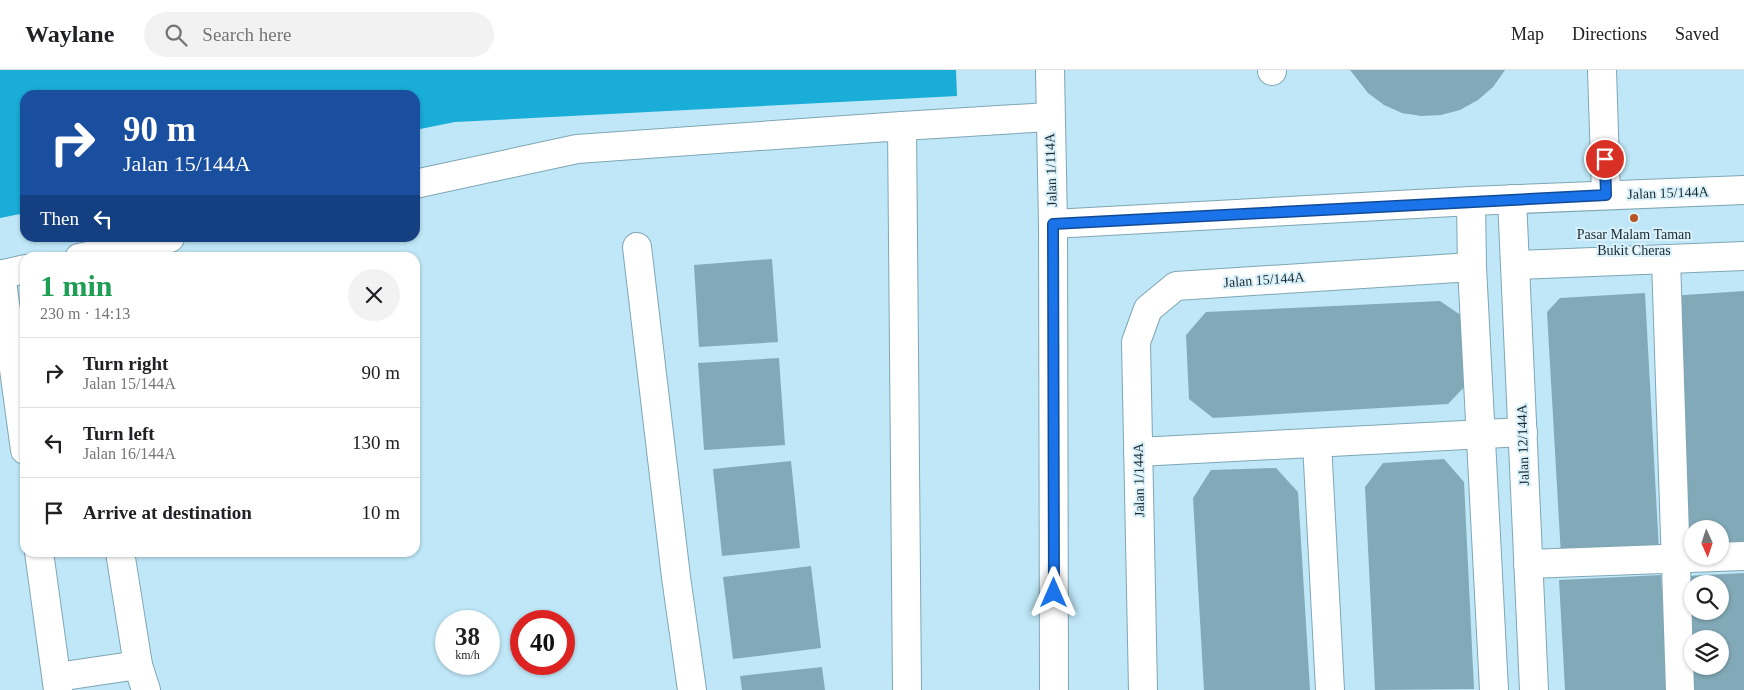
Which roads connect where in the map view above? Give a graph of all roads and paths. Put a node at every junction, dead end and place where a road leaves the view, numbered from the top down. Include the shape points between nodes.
1 (1050, 70) edge
2 (1602, 70) edge
3 (1049, 117) junction
4 (902, 126) junction
5 (420, 183) edge
6 (1744, 190) edge
7 (1606, 195) junction
8 (1512, 199) junction
9 (1471, 201) junction
10 (1053, 224) junction
11 (152, 242) edge
12 (637, 247) dead end
13 (106, 252) edge
14 (1744, 256) edge
15 (1666, 260) junction
16 (1516, 265) junction
17 (1472, 267) junction
18 (20, 270) edge
19 (0, 275) edge
20 (1176, 286) joint
21 (20, 415) edge
22 (1523, 432) junction
23 (1482, 434) junction
24 (1317, 443) junction
25 (1138, 452) junction
26 (1744, 556) edge
27 (40, 557) edge
28 (121, 557) edge
29 (1677, 559) junction
30 (1528, 564) junction
31 (142, 678) edge
32 (58, 684) edge
33 (692, 690) edge
34 (907, 690) edge
35 (1054, 690) edge
36 (1143, 690) edge
37 (1330, 690) edge
38 (1494, 690) edge
39 (1534, 690) edge
40 (1680, 690) edge

1 - 3 street, Jalan 1/114A
2 - 7 street
3 - 4 street
3 - 10 street, Jalan 1/114A
4 - 5 street via 577,149
4 - 34 street
6 - 7 street, Jalan 15/144A
7 - 8 street, Jalan 15/144A
8 - 9 street, Jalan 15/144A
8 - 16 street, Jalan 12/144A
9 - 10 street, Jalan 15/144A
9 - 17 street
10 - 35 street, Jalan 1/114A
11 - 13 street
12 - 33 street
14 - 15 street
15 - 16 street
15 - 29 street
16 - 22 street, Jalan 12/144A
17 - 20 street, Jalan 15/144A
17 - 23 street
18 - 19 street
19 - 21 street
20 - 25 street, Jalan 1/144A via 1148,308 1136,342
22 - 23 street
22 - 30 street, Jalan 12/144A
23 - 24 street
23 - 38 street
24 - 25 street
24 - 37 street
25 - 36 street, Jalan 1/144A
26 - 29 street
27 - 32 street
28 - 31 street
29 - 30 street
29 - 40 street
30 - 39 street, Jalan 12/144A
31 - 32 street

